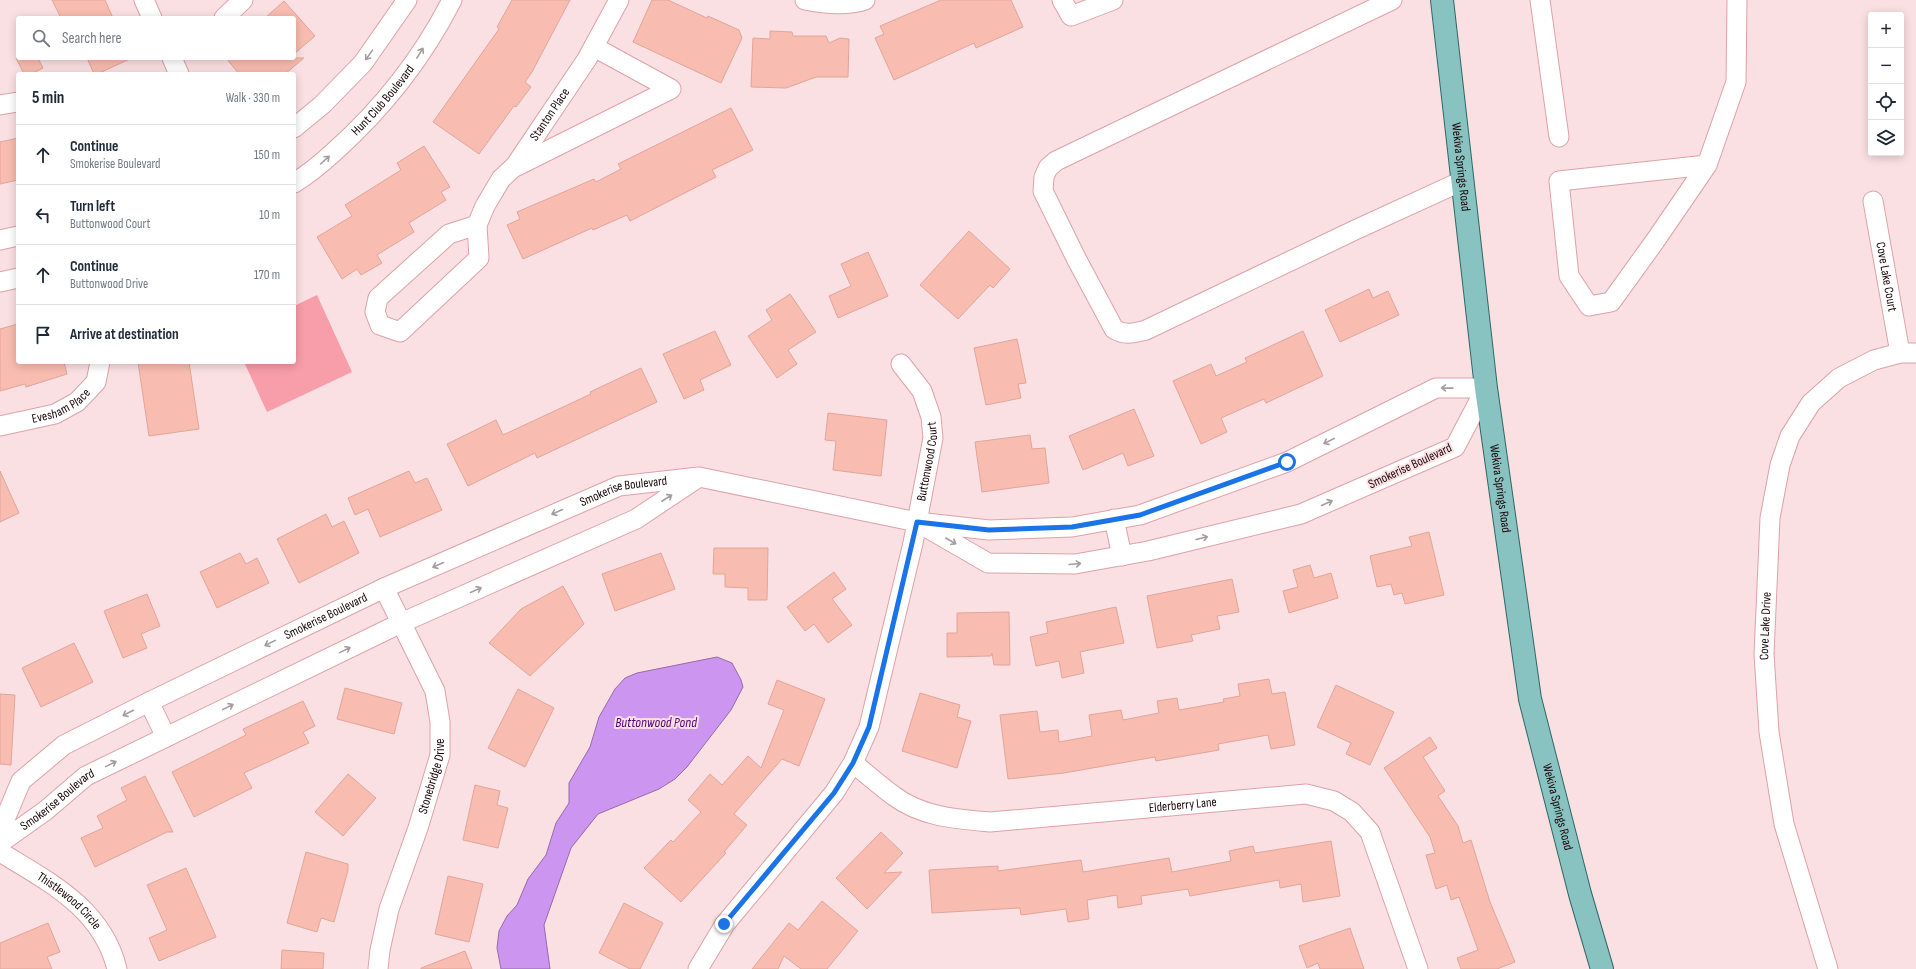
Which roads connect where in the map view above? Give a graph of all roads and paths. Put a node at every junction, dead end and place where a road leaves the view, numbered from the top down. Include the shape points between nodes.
1 (144, 0) edge
2 (242, 0) edge
3 (407, 0) edge
4 (452, 0) edge
5 (619, 0) edge
6 (805, 0) edge
7 (865, 0) edge
8 (1062, 0) edge
9 (1113, 0) edge
10 (1392, 0) edge
11 (1442, 0) edge
12 (1540, 0) edge
13 (1737, 0) edge
14 (151, 16) edge
15 (226, 16) edge
16 (594, 48) junction
17 (173, 60) edge
18 (178, 72) edge
19 (16, 102) edge
20 (0, 105) edge
21 (296, 126) edge
22 (1559, 137) dead end
23 (1707, 165) junction
24 (516, 166) junction
25 (1462, 181) junction
26 (296, 182) edge
27 (1873, 201) dead end
28 (477, 224) junction
29 (16, 236) edge
30 (0, 240) edge
31 (16, 278) edge
32 (0, 282) edge
33 (1908, 353) edge
34 (100, 364) edge
35 (901, 364) dead end
36 (1486, 388) junction
37 (0, 426) edge
38 (699, 477) junction
39 (1114, 519) junction
40 (917, 522) junction
41 (1122, 556) junction
42 (384, 588) junction
43 (401, 624) junction
44 (149, 702) junction
45 (166, 737) junction
46 (853, 763) junction
47 (1, 824) edge
48 (0, 843) edge
49 (0, 852) edge
50 (117, 969) edge
51 (378, 969) edge
52 (698, 969) edge
53 (1418, 969) edge
54 (1602, 969) edge
55 (1828, 969) edge

1 - 14 street
2 - 15 street
3 -> 21 street via 363,63 322,105
26 -> 4 street, Hunt Club Boulevard via 308,175 350,137 405,76
5 - 16 street, Stanton Place
6 - 7 street via 822,3
8 - 9 street via 1071,16
10 - 25 street via 1056,161 1048,168 1044,177 1044,191 1077,260 1114,328 1122,334 1133,334
11 - 25 main road, Wekiva Springs Road
12 - 22 street
13 - 23 street via 1736,82
16 - 24 street, Stanton Place
16 - 24 street via 671,89
17 - 18 street
19 - 20 street
23 - 23 street via 1611,302 1589,306 1569,276 1560,181
24 - 28 street, Stanton Place via 501,179
25 - 36 main road, Wekiva Springs Road
27 - 33 street, Cove Lake Court
28 - 28 street via 479,258 400,332 380,325 375,312 378,298 449,234
29 - 30 street
31 - 32 street
33 - 55 street, Cove Lake Drive via 1874,360 1839,378 1811,403 1790,436 1780,465 1770,518 1764,654 1769,732 1784,824
34 - 37 street, Evesham Place via 96,382 77,402 55,414
35 - 40 street, Buttonwood Court via 922,391 931,417 933,438
36 -> 39 street, Smokerise Boulevard via 1436,388 1287,462 1140,515
41 -> 36 street, Smokerise Boulevard via 1302,514 1455,447
36 - 54 main road, Wekiva Springs Road via 1530,700
38 - 40 street, Smokerise Boulevard
38 -> 42 street, Smokerise Boulevard via 619,486
43 -> 38 street, Smokerise Boulevard via 636,519
39 - 40 street, Smokerise Boulevard via 1072,527 989,530
39 - 41 street
40 -> 41 street, Smokerise Boulevard via 988,563 1075,564
40 - 46 street, Buttonwood Court via 869,727
42 - 43 street, Stonebridge Drive
42 -> 44 street, Smokerise Boulevard
45 -> 43 street, Smokerise Boulevard
43 - 51 street, Stonebridge Drive via 435,691 440,722 440,755 418,828 389,909
44 - 45 street
44 -> 47 street, Smokerise Boulevard via 64,745 21,781
48 -> 45 street, Smokerise Boulevard via 45,811 86,776
46 - 52 street, Buttonwood Court via 834,793 724,924
46 - 53 street, Elderberry Lane via 895,797 920,810 952,819 990,822 1306,794 1334,801 1352,812 1370,832
49 - 50 street, Thistlewood Circle via 62,889 96,923 114,955

